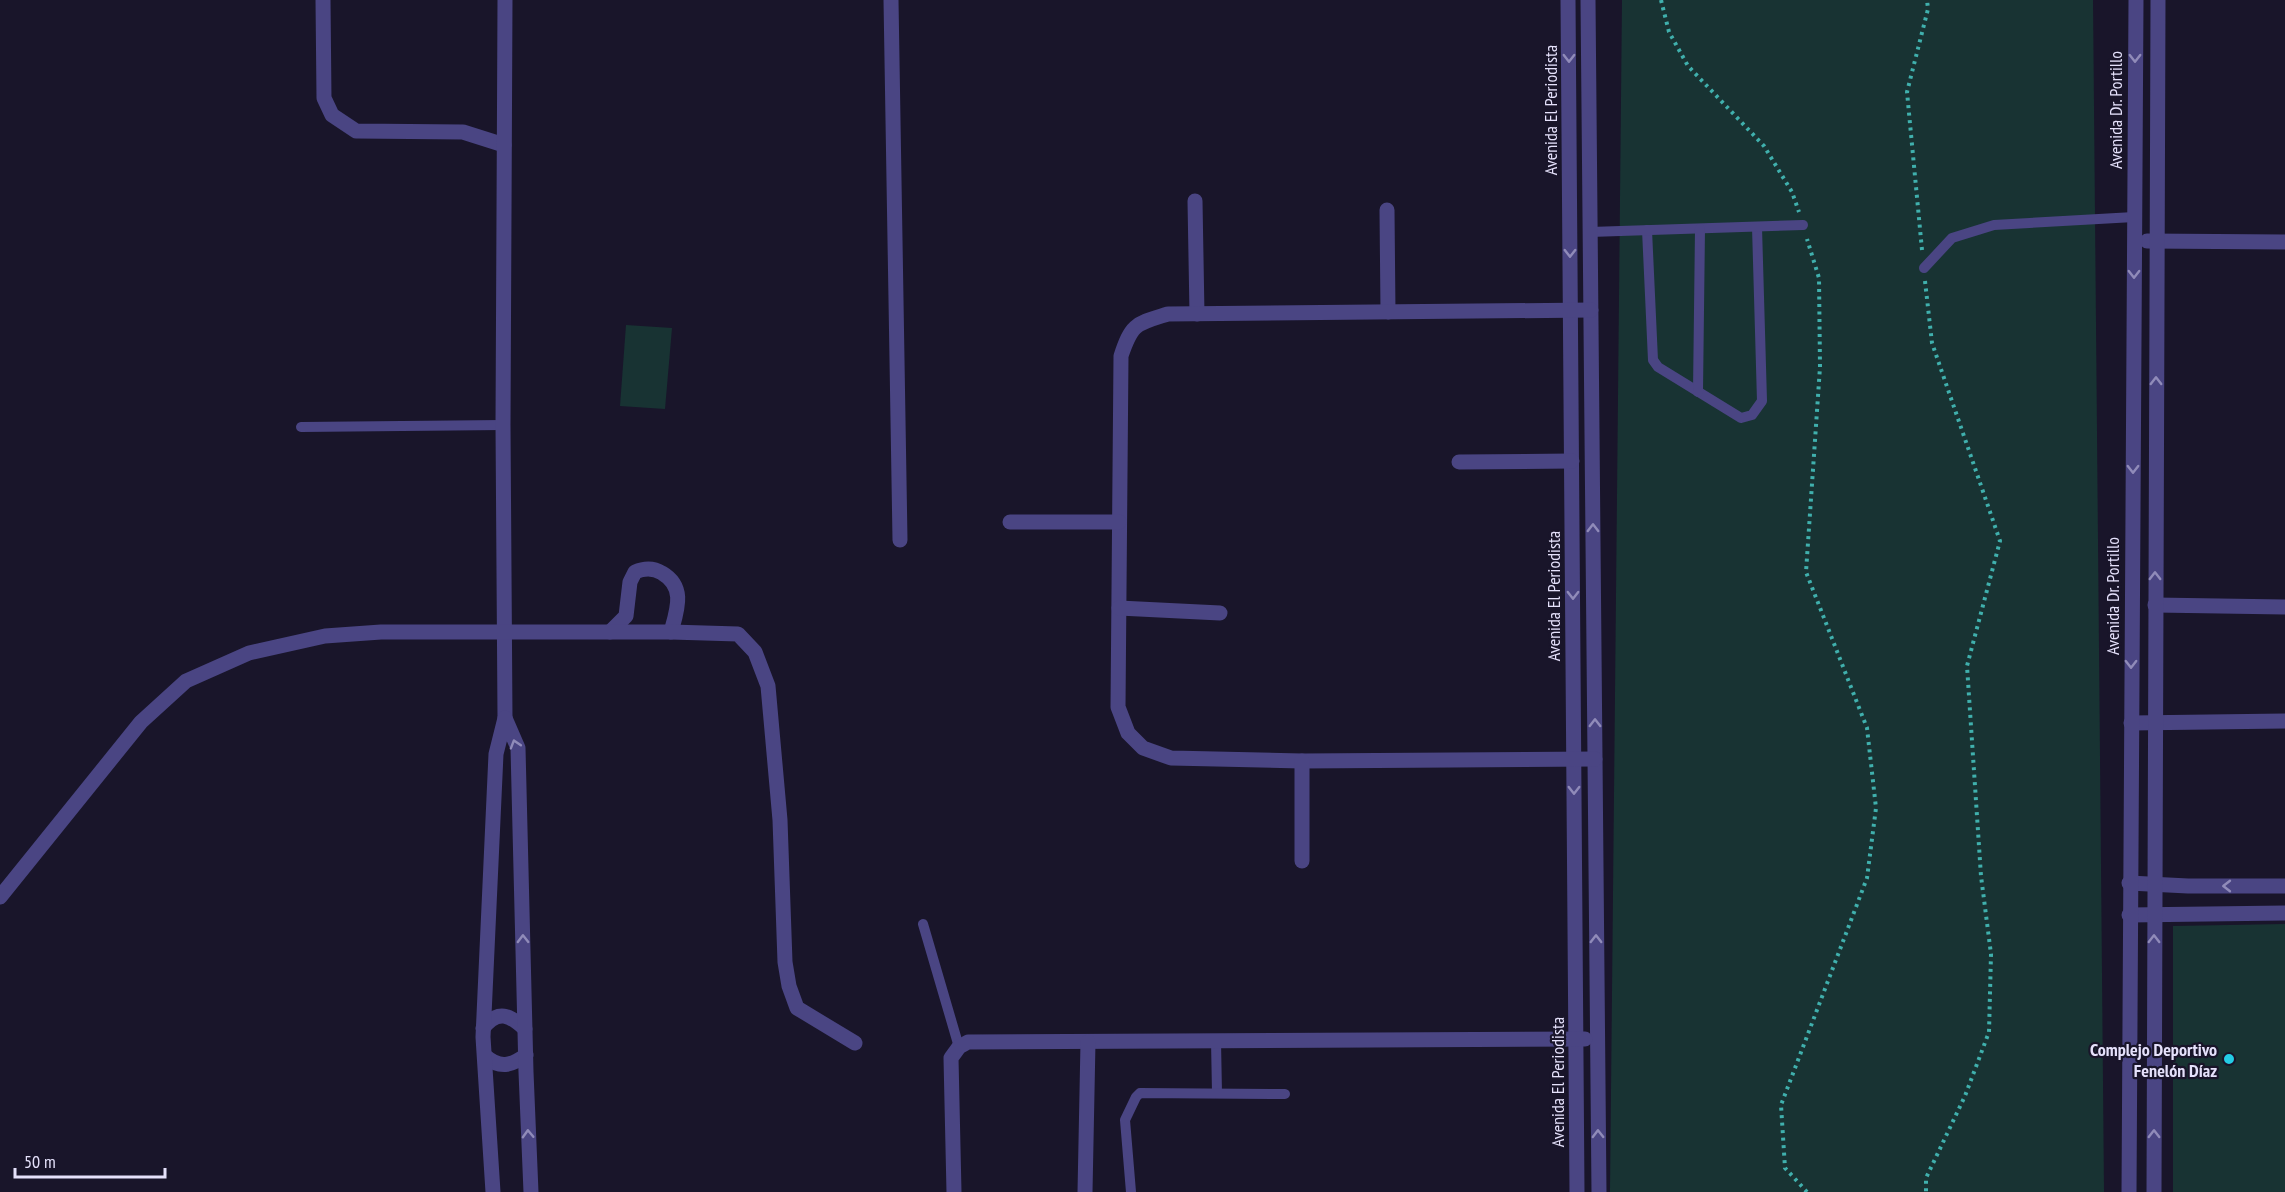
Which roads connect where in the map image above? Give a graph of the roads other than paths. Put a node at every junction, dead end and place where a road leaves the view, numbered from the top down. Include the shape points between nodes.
1 (323, 0) edge
2 (505, 0) edge
3 (891, 0) edge
4 (1568, 0) edge
5 (1588, 0) edge
6 (2136, 0) edge
7 (2158, 0) edge
8 (504, 145) junction
9 (1195, 201) dead end
10 (1387, 210) dead end
11 (2134, 217) junction
12 (1803, 225) road end
13 (1757, 226) junction
14 (1700, 229) junction
15 (1647, 230) junction
16 (1590, 232) junction
17 (2134, 240) junction
18 (2157, 242) junction
19 (2285, 242) edge
20 (1924, 268) road end
21 (1570, 310) junction
22 (1591, 310) junction
23 (1388, 312) junction
24 (1197, 314) junction
25 (1698, 392) junction
26 (503, 425) junction
27 (302, 427) dead end
28 (1572, 461) junction
29 (1459, 462) dead end
30 (1010, 522) dead end
31 (1119, 522) junction
32 (900, 540) dead end
33 (2155, 605) junction
34 (2285, 607) edge
35 (1119, 608) junction
36 (1220, 614) dead end
37 (504, 632) junction
38 (610, 632) junction
39 (671, 632) junction
40 (505, 718) junction
41 (2285, 721) edge
42 (2155, 722) junction
43 (2131, 723) junction
44 (1574, 759) junction
45 (1595, 759) junction
46 (1302, 761) junction
47 (1302, 861) dead end
48 (2130, 883) junction
49 (2154, 884) junction
50 (2285, 886) edge
51 (0, 897) edge
52 (2285, 913) edge
53 (2130, 915) junction
54 (2154, 915) junction
55 (923, 924) dead end
56 (483, 1028) junction
57 (525, 1029) junction
58 (1576, 1038) junction
59 (1597, 1039) junction
60 (1216, 1041) junction
61 (1088, 1042) junction
62 (855, 1043) dead end
63 (959, 1047) junction
64 (526, 1055) junction
65 (485, 1056) junction
66 (1217, 1093) junction
67 (1285, 1094) dead end
68 (494, 1192) edge
69 (531, 1192) edge
70 (954, 1192) edge
71 (1085, 1192) edge
72 (1131, 1192) edge
73 (1577, 1192) edge
74 (1599, 1192) edge
75 (2129, 1192) edge
76 (2154, 1192) edge

1 - 8 street via 324,98 332,116 356,131 463,132
2 - 8 street
3 - 32 street
4 -> 21 street, Avenida El Periodista
5 - 16 street
6 -> 11 street, Avenida Dr. Portillo
7 - 18 street
8 - 26 street
9 - 24 street
10 - 23 street
11 - 17 street, Avenida Dr. Portillo
11 - 20 lane via 1994,225 1952,238
12 - 13 lane
13 - 14 lane
13 - 25 lane via 1762,401 1752,415 1741,418
14 - 15 lane
14 - 25 lane
15 - 16 lane
15 - 25 lane via 1653,360
16 - 22 street
17 - 18 street
17 -> 43 street, Avenida Dr. Portillo
18 - 19 street
33 -> 18 street
21 - 22 street
21 - 23 street
21 - 28 street, Avenida El Periodista
45 -> 22 street
23 - 24 street
24 - 31 street via 1168,314 1136,324 1127,338 1121,356
26 - 27 lane
26 - 37 street
28 - 29 street
28 -> 44 street, Avenida El Periodista
30 - 31 street
31 - 35 street
33 - 34 street
33 - 42 street
35 - 36 street
35 - 46 street via 1118,707 1128,733 1143,748 1171,758
37 - 38 street
37 - 40 street
37 - 51 street via 325,636 249,654 186,681 141,722
38 - 39 street
38 - 39 street via 626,616 630,582 635,572 643,569 658,570 678,591
39 - 62 street via 738,634 755,652 768,686 789,986 797,1008
40 - 56 street via 496,754
57 -> 40 street via 518,748
41 - 42 street
42 - 43 street
42 - 49 street
43 - 48 street, Avenida Dr. Portillo
44 - 45 street
44 - 46 street
44 -> 58 street, Avenida El Periodista
59 -> 45 street
46 - 47 street
48 - 49 street
48 - 53 street, Avenida Dr. Portillo
50 -> 49 street
49 - 54 street
52 - 54 street
53 - 54 street
53 - 75 street, Avenida Dr. Portillo
76 -> 54 street
55 - 63 lane
56 - 57 street via 489,1020 502,1016 517,1021
56 - 65 street
57 - 64 street
58 - 59 street
58 - 60 street
58 - 73 street, Avenida El Periodista
74 -> 59 street
60 - 61 street
60 - 66 lane
61 - 63 street via 968,1042
61 - 71 street
63 - 70 street via 951,1058
64 - 65 street via 505,1066
69 -> 64 street
65 - 68 street
66 - 67 lane
66 - 72 lane via 1140,1093 1136,1097 1125,1120

